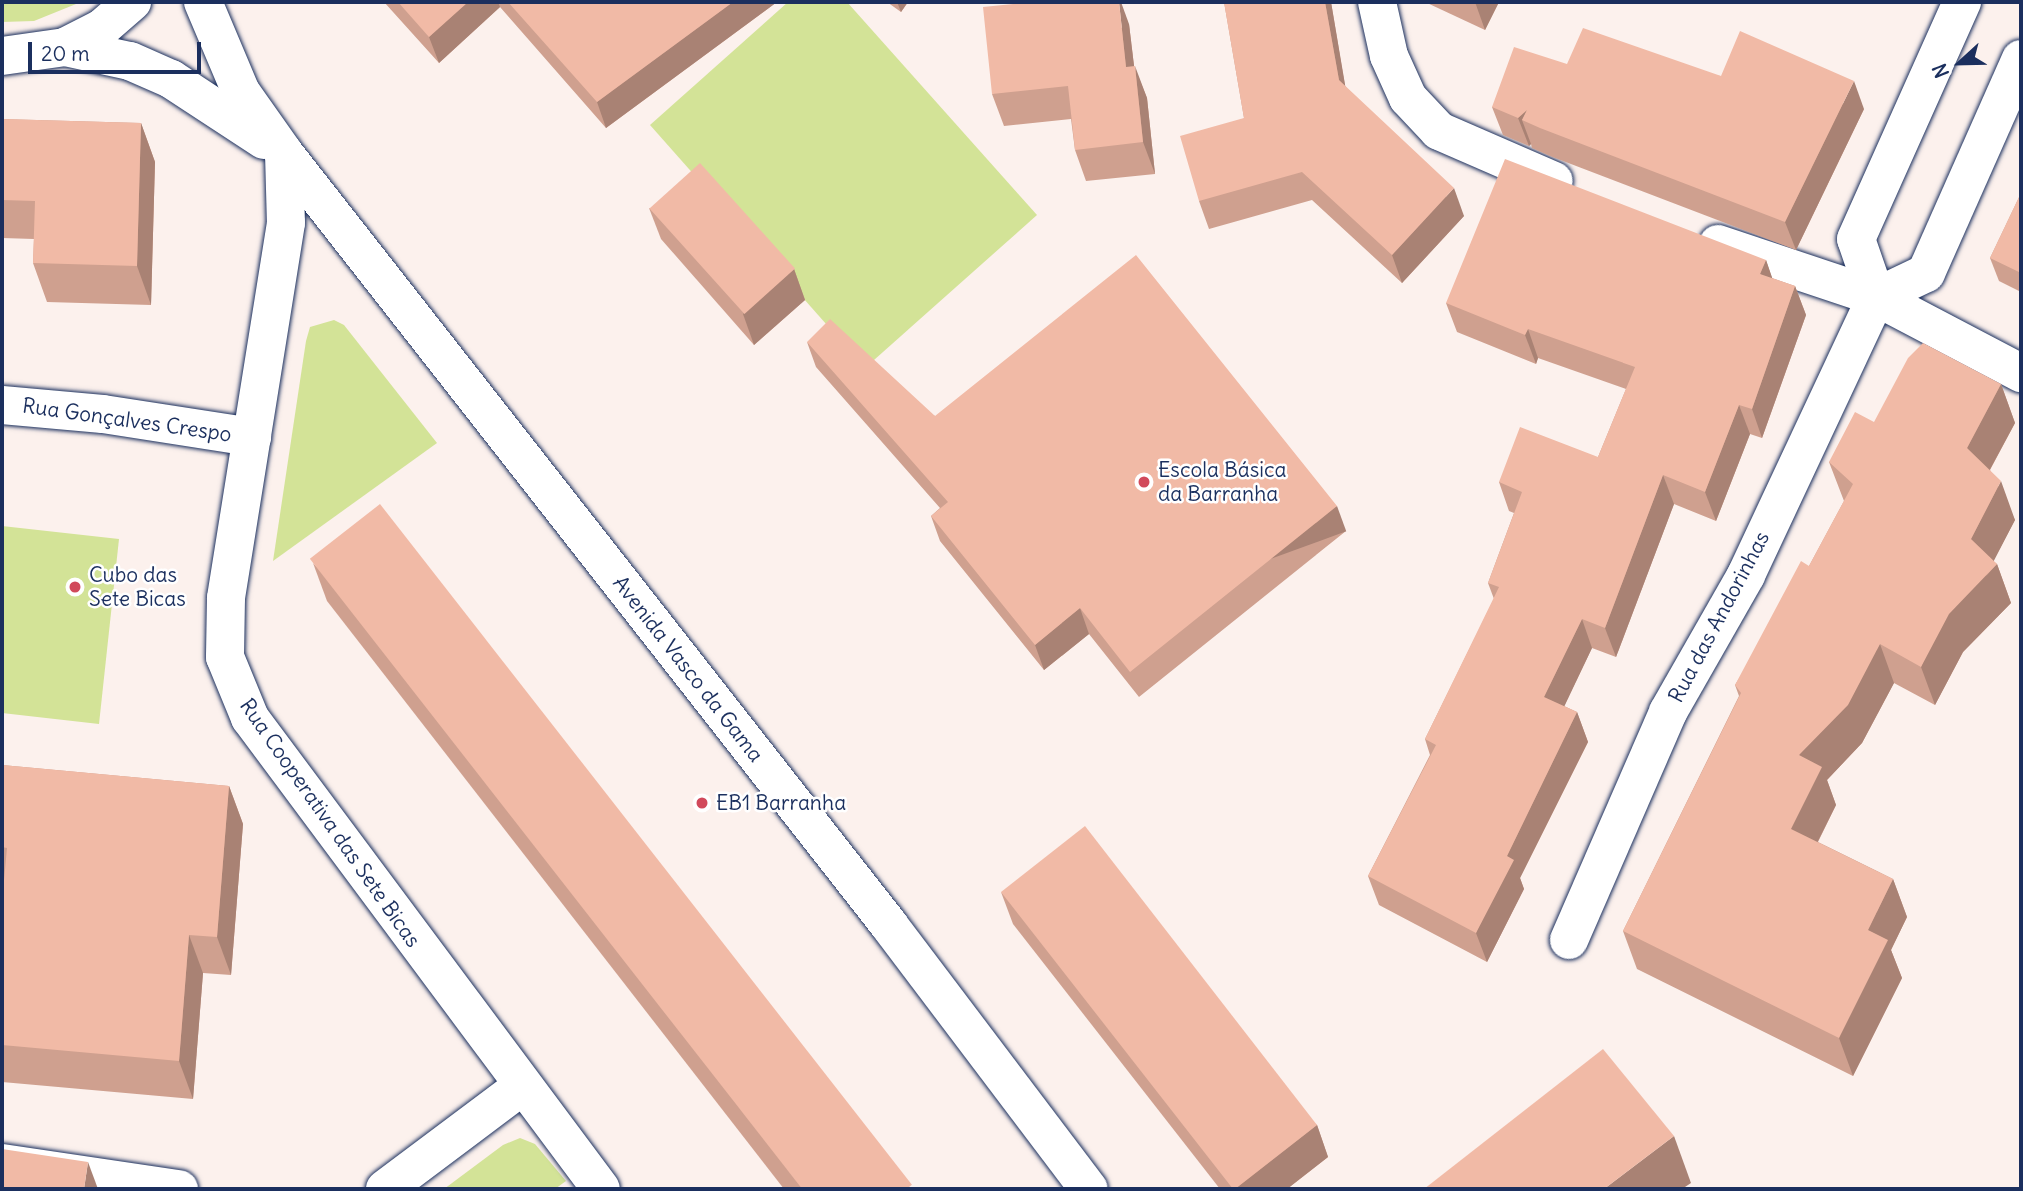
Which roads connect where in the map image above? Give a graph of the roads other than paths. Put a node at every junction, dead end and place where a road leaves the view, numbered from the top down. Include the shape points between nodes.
1 (132, 2) edge
2 (203, 2) edge
3 (1377, 2) edge
4 (1962, 2) edge
5 (65, 47) junction
6 (2, 56) edge
7 (2021, 60) edge
8 (284, 153) junction
9 (1592, 195) edge
10 (1680, 229) edge
11 (1876, 297) junction
12 (2021, 373) edge
13 (2, 405) edge
14 (252, 438) junction
15 (1569, 940) dead end
16 (522, 1086) junction
17 (2, 1163) edge
18 (179, 1189) edge
19 (385, 1189) edge
20 (601, 1189) edge
21 (1089, 1189) edge

1 - 5 street via 102,28
2 - 8 street, Avenida Vasco da Gama via 241,92
3 - 9 street via 1389,56 1403,87 1439,131
4 - 11 street via 1856,240
5 - 6 street
5 - 8 street, Avenida Vasco da Gama via 130,61 171,79
7 - 11 street via 1926,273
8 - 14 street, Rua Cooperativa das Sete Bicas via 286,223
8 - 21 street, Avenida Vasco da Gama via 889,925
10 - 11 street via 1792,272
11 - 12 street
11 - 15 street, Rua das Andorinhas via 1746,575 1668,712
13 - 14 street, Rua Gonçalves Crespo via 103,414
14 - 16 street, Rua Cooperativa das Sete Bicas via 226,598 225,657 234,686 250,719
16 - 19 street
16 - 20 street, Rua Cooperativa das Sete Bicas
17 - 18 street

